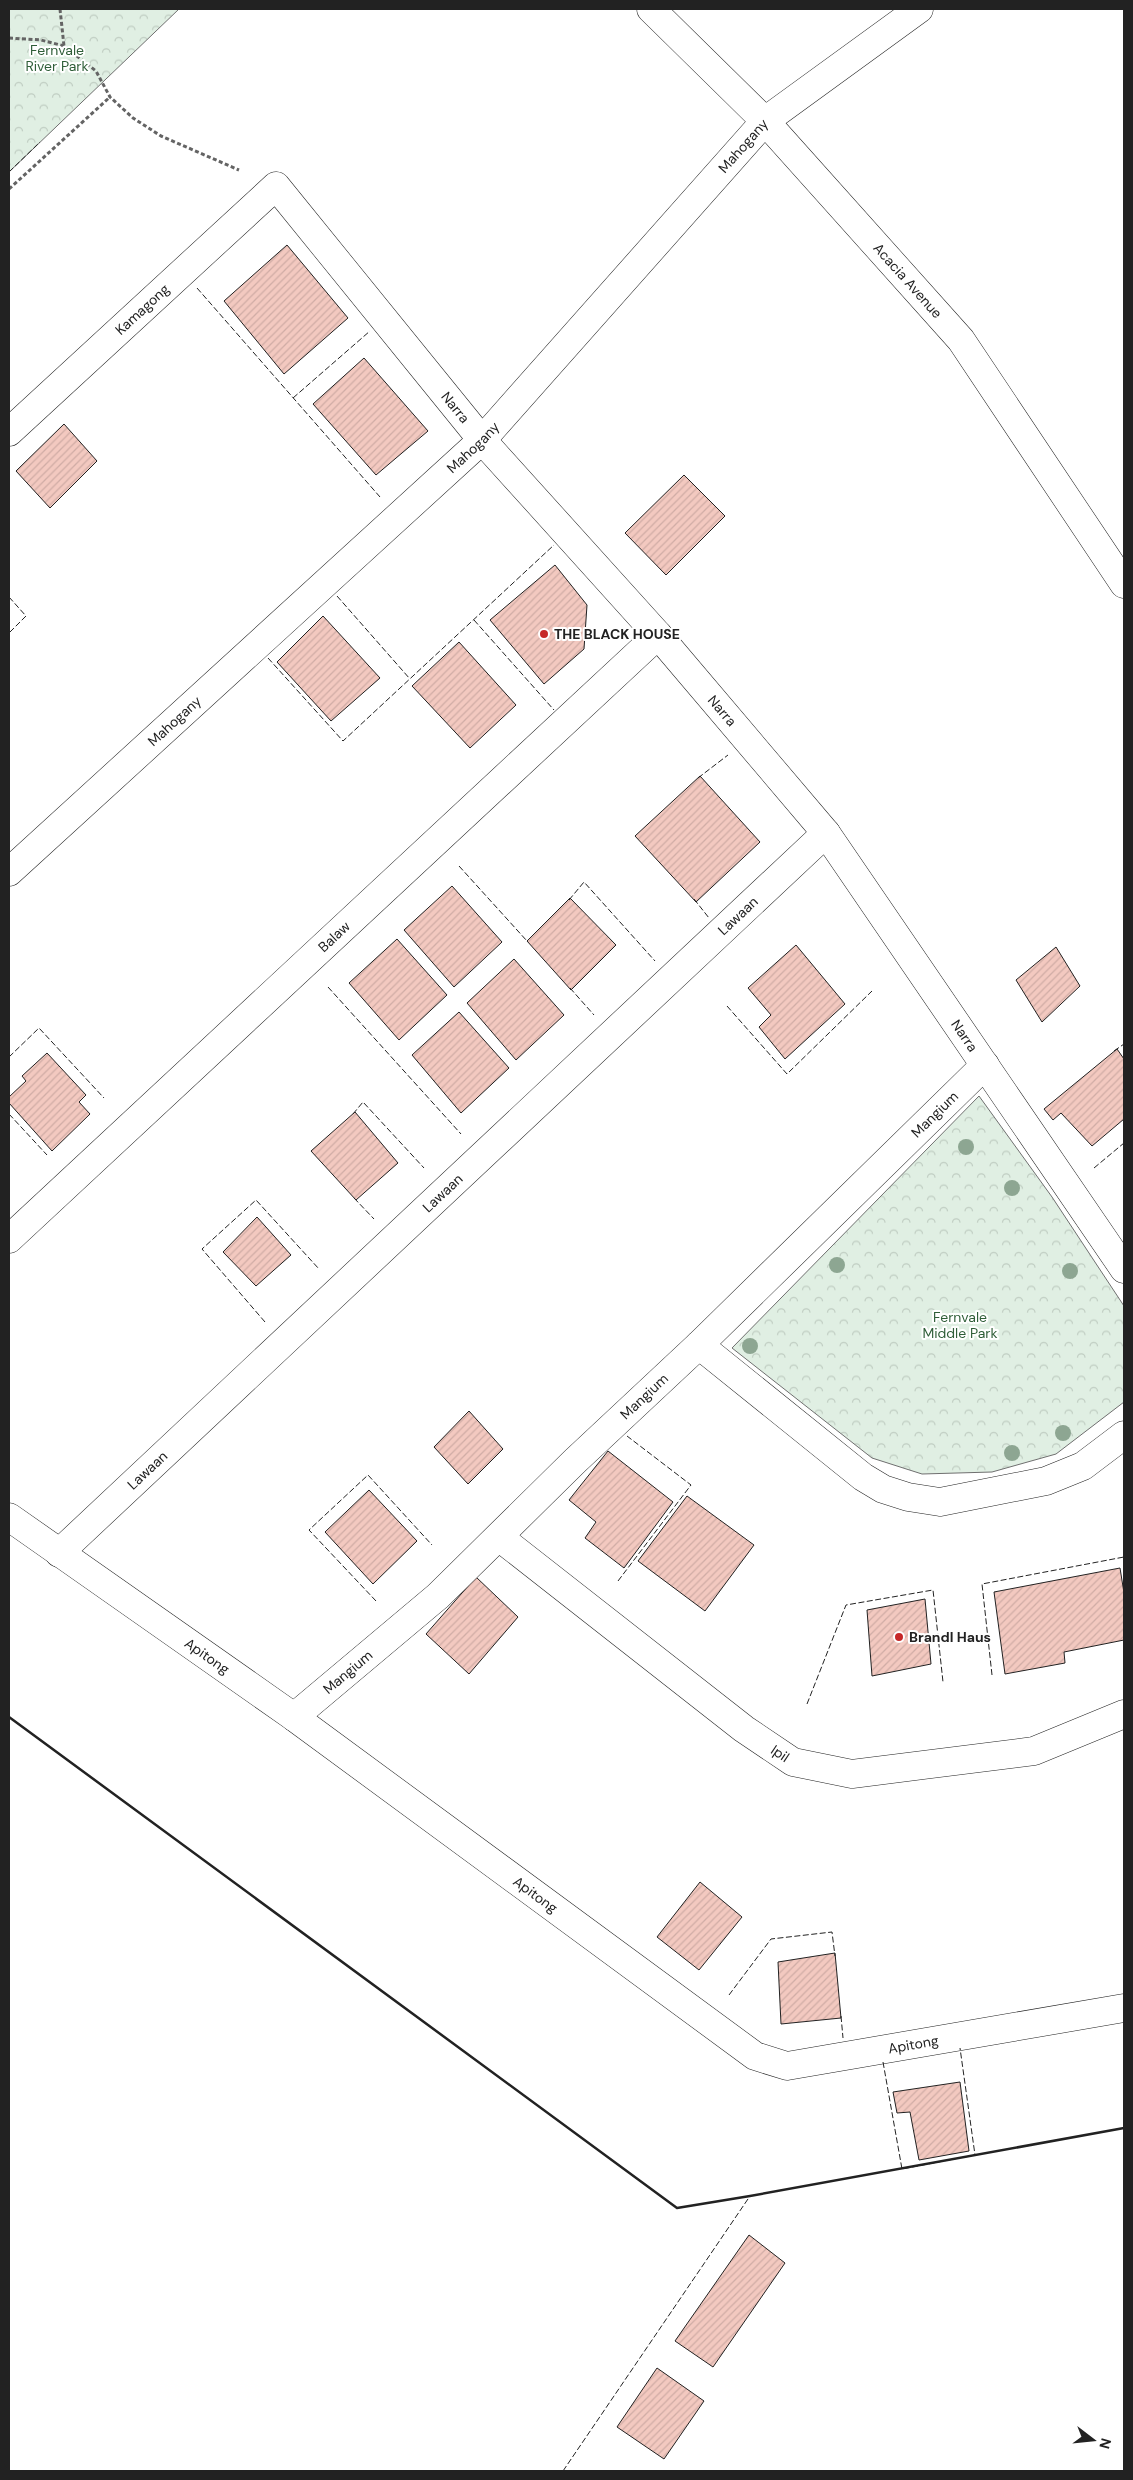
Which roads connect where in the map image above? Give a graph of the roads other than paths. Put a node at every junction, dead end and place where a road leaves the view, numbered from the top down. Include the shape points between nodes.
1 (651, 9) edge
2 (919, 9) edge
3 (765, 121) junction
4 (276, 186) joint
5 (9, 432) edge
6 (482, 440) junction
7 (1124, 584) edge
8 (658, 634) junction
9 (826, 833) junction
10 (9, 872) edge
11 (984, 1064) junction
12 (9, 1239) edge
13 (1124, 1269) edge
14 (699, 1345) junction
15 (1124, 1435) edge
16 (9, 1517) edge
17 (499, 1537) junction
18 (59, 1553) junction
19 (1124, 1714) edge
20 (294, 1717) junction
21 (1124, 2008) edge

1 - 3 street, Acacia Avenue
2 - 3 street, Mahogany
3 - 6 street, Mahogany
3 - 7 street, Acacia Avenue via 961,340
4 - 5 street, Kamagong
4 - 6 street, Narra
6 - 8 street, Narra
6 - 10 street, Mahogany
8 - 9 street, Narra
8 - 12 street, Balaw
9 - 11 street, Narra
9 - 18 street, Lawaan
11 - 13 street, Narra
11 - 14 street, Mangium
14 - 15 street via 863,1477 883,1489 908,1497 940,1502 1046,1481 1083,1466
14 - 17 street, Mangium
16 - 18 street, Apitong
17 - 19 street, Ipil via 744,1729 793,1762 852,1774 1034,1751
17 - 20 street, Mangium via 438,1596
18 - 20 street, Apitong
20 - 21 street, Apitong via 755,2056 787,2066

